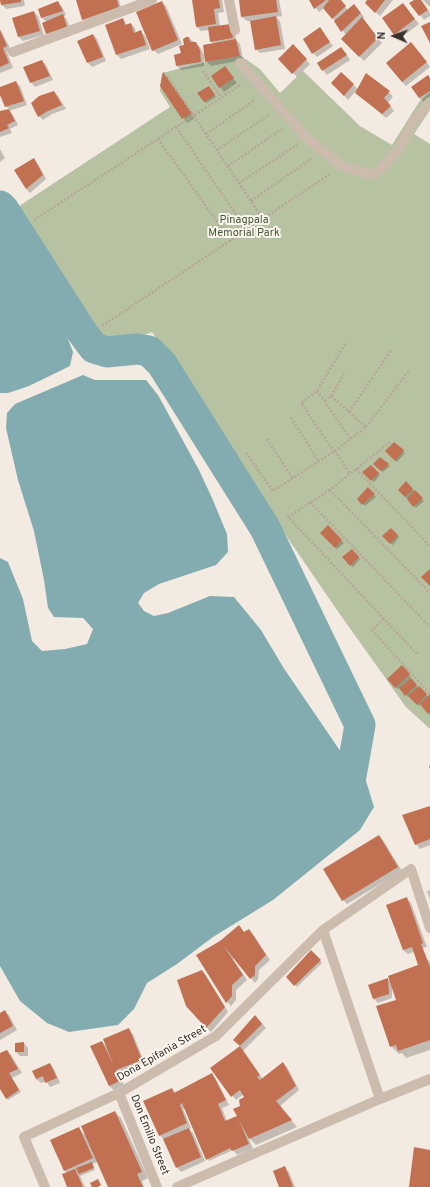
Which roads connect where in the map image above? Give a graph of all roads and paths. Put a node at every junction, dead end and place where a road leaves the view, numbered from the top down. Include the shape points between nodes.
1 (152, 0) edge
2 (229, 0) edge
3 (235, 30) dead end
4 (13, 52) dead end
5 (240, 63) dead end
6 (203, 71) dead end
7 (167, 76) dead end
8 (252, 77) junction
9 (266, 92) junction
10 (221, 97) junction
11 (430, 102) edge
12 (280, 108) junction
13 (194, 116) junction
14 (293, 122) junction
15 (176, 127) junction
16 (206, 134) junction
17 (307, 138) junction
18 (158, 139) junction
19 (217, 150) junction
20 (323, 151) junction
21 (228, 166) junction
22 (342, 166) junction
23 (239, 183) junction
24 (251, 201) junction
25 (263, 219) junction
26 (34, 220) dead end
27 (247, 230) junction
28 (231, 241) junction
29 (102, 326) dead end
30 (346, 342) dead end
31 (392, 349) dead end
32 (410, 369) dead end
33 (344, 374) dead end
34 (317, 391) junction
35 (331, 396) junction
36 (324, 401) junction
37 (349, 412) junction
38 (290, 418) dead end
39 (366, 427) junction
40 (267, 439) dead end
41 (351, 439) junction
42 (390, 442) dead end
43 (334, 452) junction
44 (246, 453) dead end
45 (319, 462) junction
46 (356, 469) junction
47 (350, 474) junction
48 (293, 478) junction
49 (330, 490) junction
50 (310, 502) junction
51 (430, 546) edge
52 (430, 593) edge
53 (384, 619) junction
54 (430, 627) edge
55 (418, 655) dead end
56 (430, 694) edge
57 (430, 928) edge
58 (323, 930) junction
59 (430, 1079) edge
60 (119, 1093) junction
61 (380, 1099) junction
62 (45, 1187) edge
63 (157, 1187) edge
64 (177, 1187) edge

1 - 4 street
2 - 3 street
5 - 8 street
6 - 10 path
7 - 13 path
8 - 9 street
8 - 10 path
9 - 12 street
9 - 16 path
10 - 13 path
11 - 22 street via 414,120 399,149 380,170 373,175
12 - 14 street
12 - 19 path
13 - 15 path
13 - 16 path
14 - 17 street
14 - 21 path
15 - 18 path
15 - 27 path
16 - 19 path
17 - 20 street
17 - 23 path
18 - 26 path
18 - 28 path
19 - 21 path
20 - 22 street
20 - 24 path
21 - 23 path
22 - 25 path
23 - 24 path
24 - 25 path
25 - 27 path
27 - 28 path
28 - 29 path
30 - 34 path
31 - 37 path
32 - 39 path
33 - 35 path
34 - 36 path
34 - 43 path via 301,403
35 - 36 path
35 - 37 path
36 - 41 path
37 - 39 path
38 - 45 path
39 - 41 path
40 - 48 path
41 - 43 path
42 - 46 path
43 - 45 path
43 - 47 path
44 - 48 path via 273,491
45 - 48 path
46 - 47 path
46 - 51 path
47 - 49 path
49 - 50 path
49 - 52 path
50 - 53 path via 288,517
50 - 54 path
53 - 55 path
53 - 56 path via 372,630
57 - 58 street, Dona Epifania Street via 411,869
58 - 60 street, Dona Epifania Street via 216,1036
58 - 61 street
59 - 61 street
60 - 62 street, Dona Epifania Street via 24,1137
60 - 63 street, Don Emilio Street
61 - 64 street

